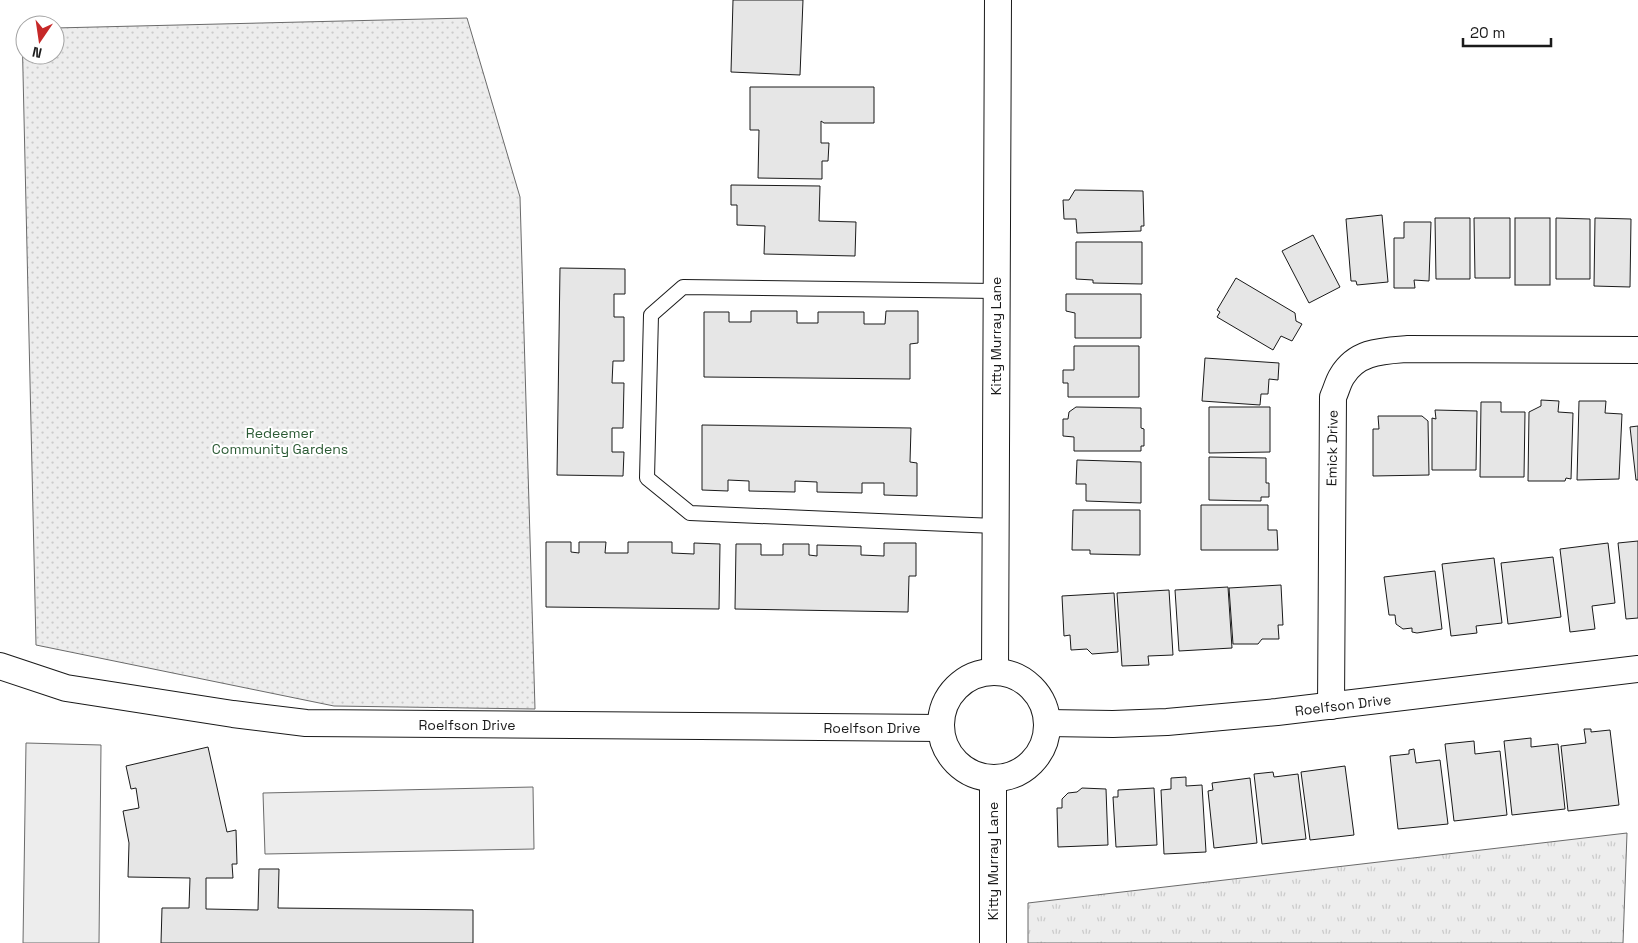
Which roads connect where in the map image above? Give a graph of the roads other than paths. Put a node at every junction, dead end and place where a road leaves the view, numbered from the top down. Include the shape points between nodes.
1 (998, 0) edge
2 (996, 291) junction
3 (1638, 350) edge
4 (995, 526) junction
5 (0, 666) edge
6 (1638, 669) edge
7 (995, 672) junction
8 (1331, 706) junction
9 (1047, 723) junction
10 (940, 728) junction
11 (992, 779) junction
12 (993, 943) edge

1 - 2 street, Kitty Murray Lane
2 - 4 street, Kitty Murray Lane
2 - 4 lane via 682,287 651,315 647,478 690,513
3 - 8 street, Emick Drive via 1382,351 1356,361 1342,375 1333,398
4 - 7 street, Kitty Murray Lane
5 - 10 street, Roelfson Drive via 66,688 306,723
6 - 8 street, Roelfson Drive
7 - 9 street via 1025,682 1044,708
7 - 10 street via 978,674 962,682 942,711
8 - 9 street, Roelfson Drive via 1167,722
9 - 11 street via 1045,740 1025,769
10 - 11 street via 943,744 951,758 963,769
11 - 12 street, Kitty Murray Lane

